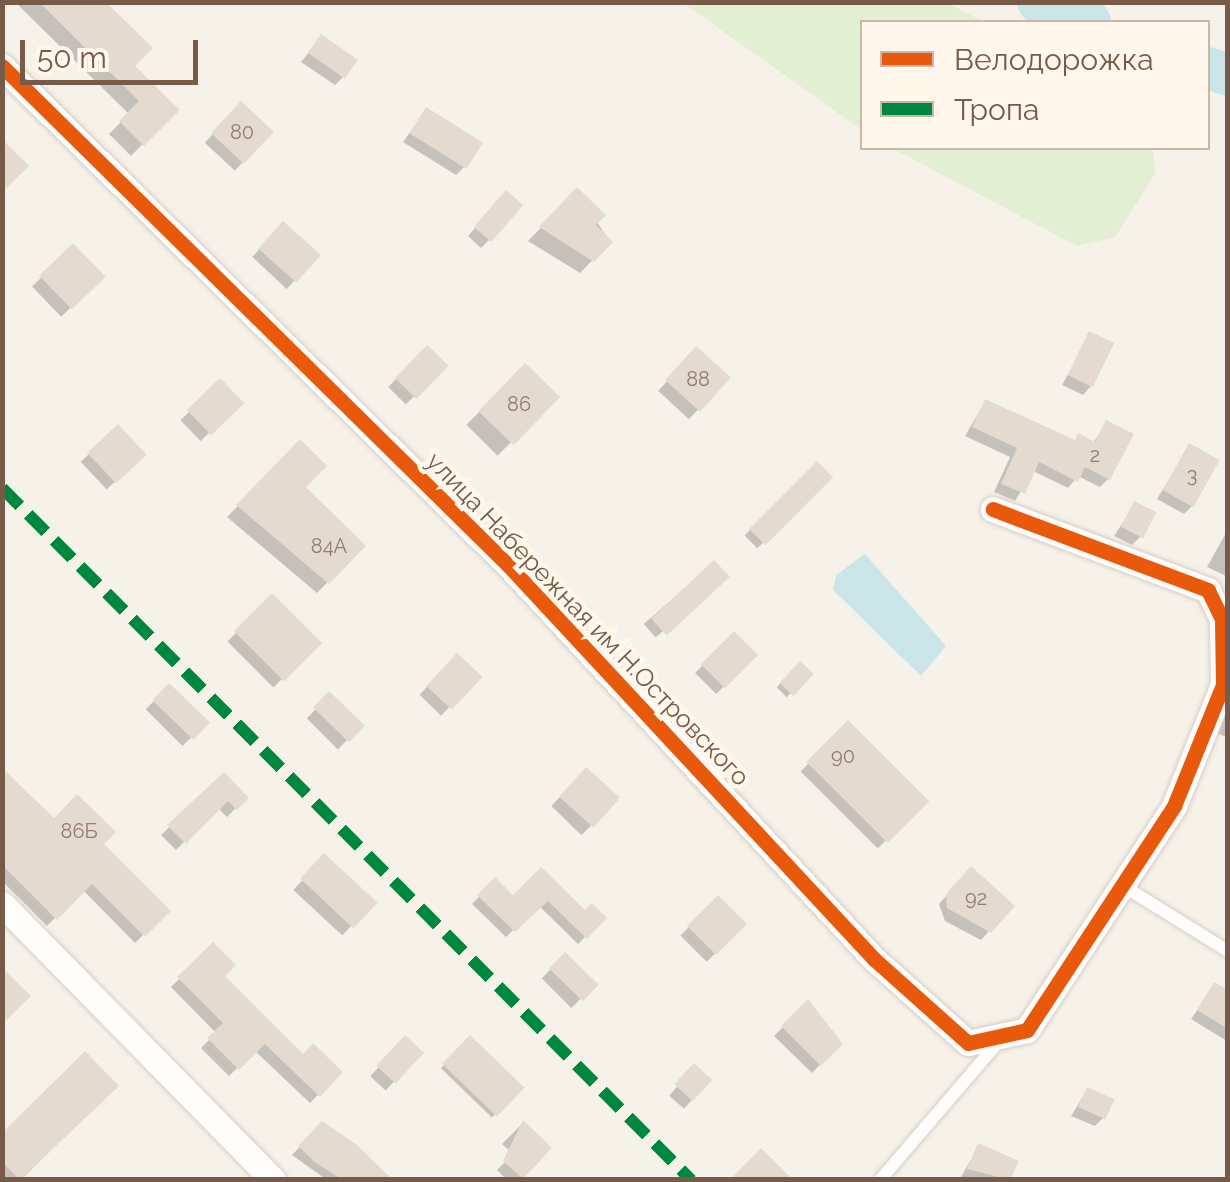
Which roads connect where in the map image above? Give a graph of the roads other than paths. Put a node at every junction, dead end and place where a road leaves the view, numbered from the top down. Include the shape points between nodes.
1 (2, 66) edge
2 (993, 508) dead end
3 (1125, 886) junction
4 (2, 904) edge
5 (1228, 951) edge
6 (1002, 1038) junction
7 (273, 1180) edge
8 (880, 1180) edge

1 - 6 street, улица Набережная им Н.Островского via 508,565 941,1024 968,1043
2 - 3 street via 1182,574 1208,590 1222,620 1223,686 1174,806
3 - 5 lane
3 - 6 street via 1026,1030
4 - 7 street
6 - 8 lane

